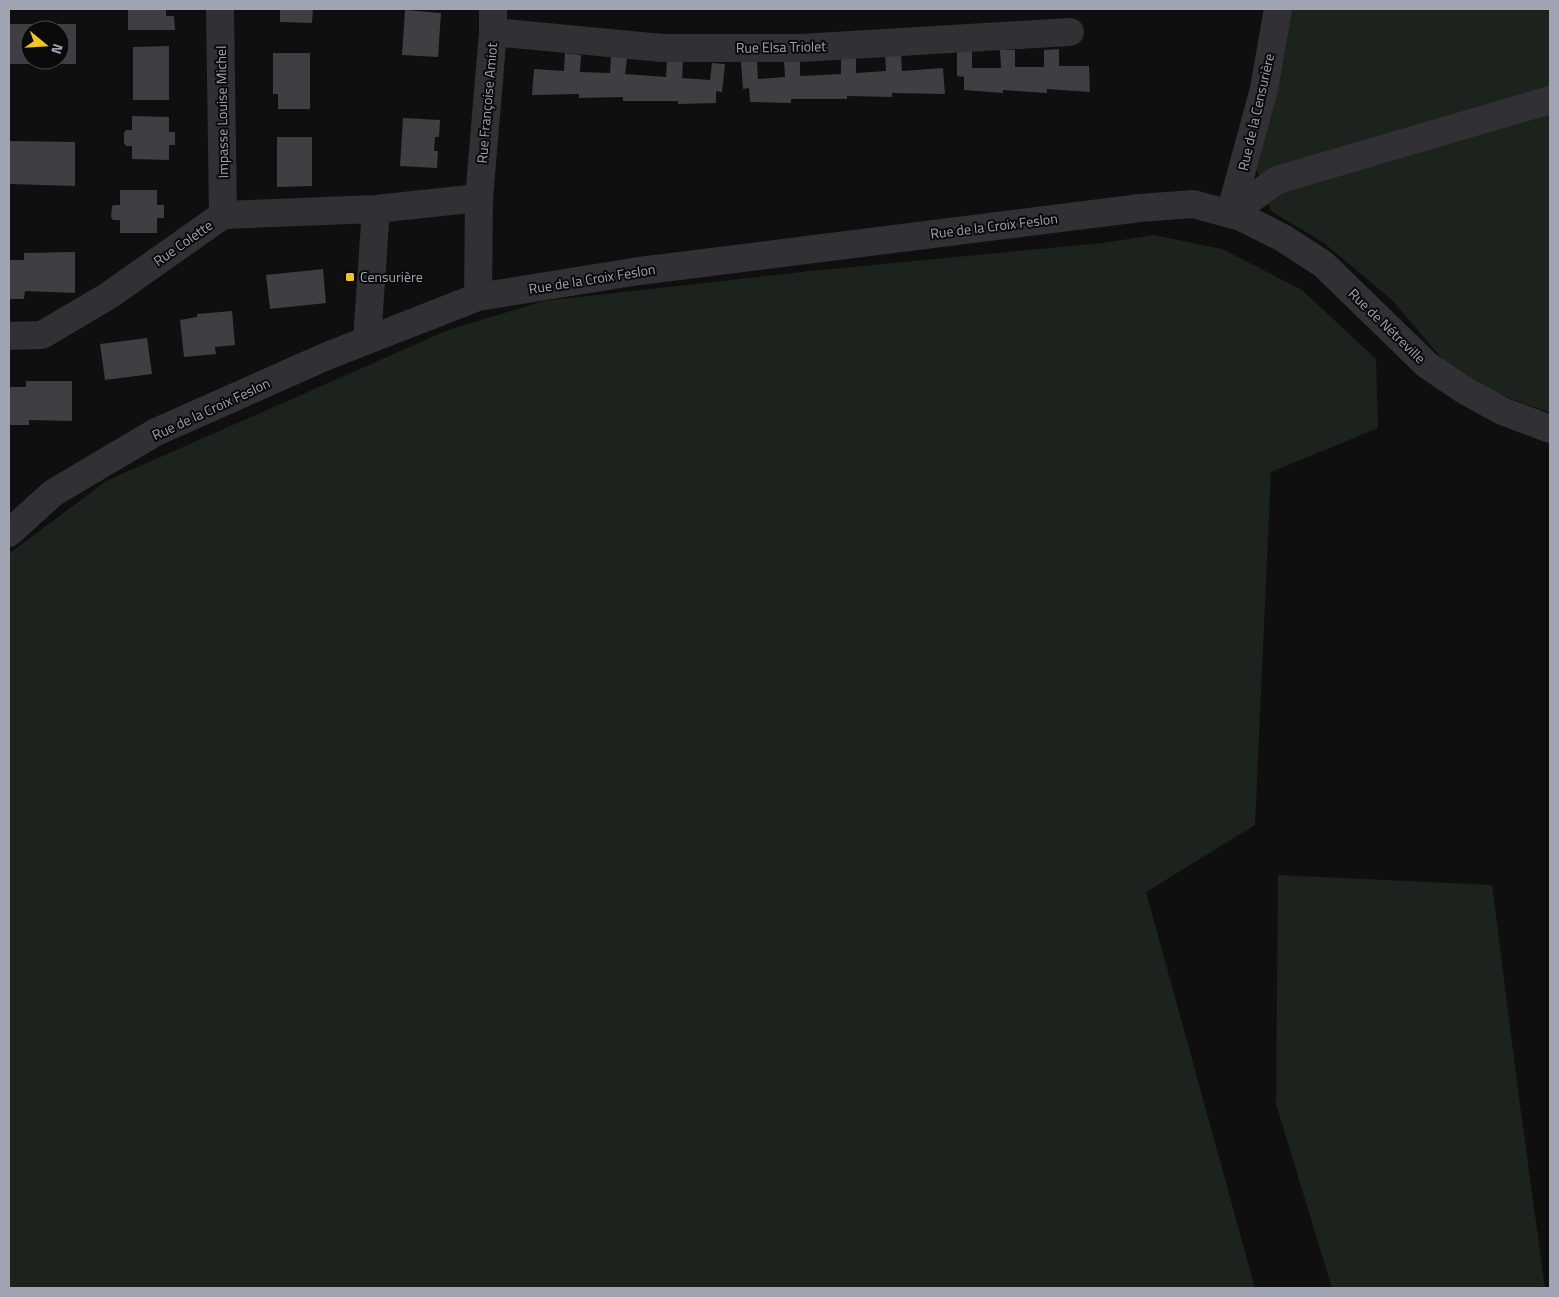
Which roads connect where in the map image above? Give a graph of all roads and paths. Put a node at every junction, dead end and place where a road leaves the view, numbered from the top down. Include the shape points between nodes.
1 (220, 9) edge
2 (1278, 9) edge
3 (493, 20) edge
4 (1070, 32) dead end
5 (1550, 100) edge
6 (479, 198) junction
7 (376, 209) junction
8 (223, 214) junction
9 (1230, 214) junction
10 (478, 297) junction
11 (9, 336) edge
12 (367, 340) junction
13 (1550, 429) edge
14 (9, 533) edge

1 - 8 street, Impasse Louise Michel
2 - 9 street, Rue de la Censurière via 1264,89
3 - 4 street, Rue Elsa Triolet via 662,48 800,48
3 - 6 street, Rue Françoise Amiot
5 - 9 street via 1277,180
6 - 7 street, Rue Colette
6 - 10 street, Rue Françoise Amiot
7 - 8 street, Rue Colette
7 - 12 street
8 - 11 street, Rue Colette via 108,296 42,335
9 - 10 street, Rue de la Croix Feslon via 1193,204 1140,208 639,271
9 - 13 street, Rue de Nétreville via 1283,238 1323,264 1427,365 1464,390 1502,411
10 - 12 street, Rue de la Croix Feslon
12 - 14 street, Rue de la Croix Feslon via 156,432 54,493

